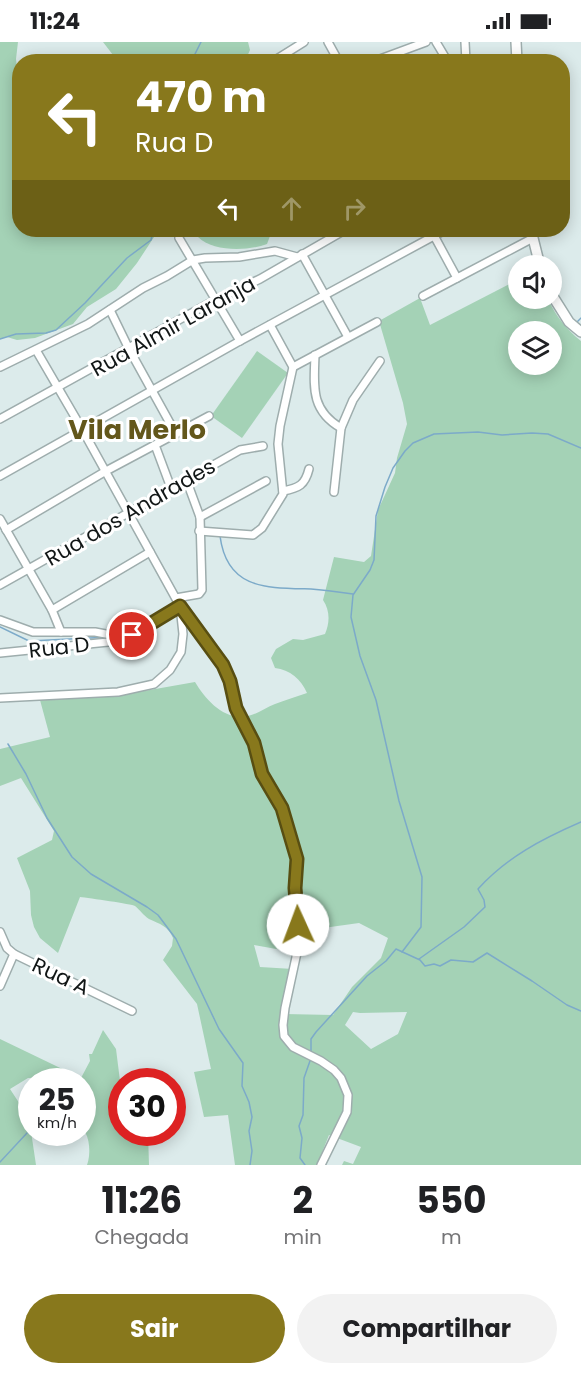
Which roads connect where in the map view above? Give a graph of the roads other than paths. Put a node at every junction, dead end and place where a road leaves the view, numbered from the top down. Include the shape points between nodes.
1 (304, 42) edge
2 (426, 42) edge
3 (285, 54) edge
4 (394, 54) edge
5 (326, 237) edge
6 (425, 237) edge
7 (434, 237) edge
8 (527, 237) edge
9 (533, 237) edge
10 (179, 238) dead end
11 (537, 255) edge
12 (300, 256) junction
13 (193, 260) junction
14 (457, 278) junction
15 (324, 295) junction
16 (423, 296) dead end
17 (215, 300) junction
18 (110, 309) junction
19 (560, 309) edge
20 (376, 322) dead end
21 (270, 325) junction
22 (581, 332) edge
23 (348, 337) junction
24 (240, 341) junction
25 (129, 349) junction
26 (36, 350) junction
27 (315, 355) junction
28 (380, 361) dead end
29 (0, 367) edge
30 (293, 367) junction
31 (59, 388) junction
32 (153, 389) junction
33 (209, 416) dead end
34 (0, 419) edge
35 (341, 428) junction
36 (82, 429) junction
37 (176, 434) junction
38 (155, 445) junction
39 (263, 446) dead end
40 (309, 469) dead end
41 (106, 471) junction
42 (0, 476) edge
43 (186, 479) junction
44 (266, 481) dead end
45 (171, 488) junction
46 (283, 491) junction
47 (334, 492) dead end
48 (128, 512) junction
49 (200, 517) junction
50 (0, 519) edge
51 (6, 530) junction
52 (199, 531) junction
53 (150, 552) junction
54 (29, 569) junction
55 (0, 585) edge
56 (178, 602) junction
57 (52, 610) junction
58 (0, 620) edge
59 (61, 632) junction
60 (127, 638) junction
61 (0, 653) edge
62 (0, 698) edge
63 (0, 932) edge
64 (3, 944) edge
65 (14, 954) junction
66 (0, 986) edge
67 (132, 1011) dead end
68 (321, 1165) edge

1 - 3 street
2 - 4 street
5 - 12 street, Rua Almir Laranja
6 - 15 street
7 - 14 street
8 - 14 street
9 - 11 main road
10 - 13 street
12 - 13 street via 275,251
12 - 15 street
12 - 17 street, Rua Almir Laranja
13 - 17 street
13 - 18 street
14 - 16 street
15 - 21 street
15 - 23 street
17 - 24 street
17 - 25 street, Rua Almir Laranja
18 - 25 street
18 - 26 street
19 - 22 main road
20 - 23 street
21 - 24 street
21 - 30 street
23 - 27 street
24 - 32 street
25 - 31 street, Rua Almir Laranja
25 - 32 street
26 - 29 street
26 - 31 street
27 - 30 street
27 - 35 street via 318,405
28 - 35 street via 353,400
30 - 46 street via 278,444
31 - 34 street, Rua Almir Laranja
31 - 36 street
32 - 36 street
32 - 37 street
33 - 37 street
35 - 47 street
36 - 41 street
36 - 42 street
37 - 38 street
38 - 41 street
38 - 45 street
39 - 43 street, Rua dos Andrades via 240,450
40 - 46 street via 302,486
41 - 48 street
41 - 51 street
43 - 45 street, Rua dos Andrades
43 - 49 street
44 - 49 street
45 - 48 street, Rua dos Andrades
46 - 52 street via 256,534
48 - 53 street
48 - 54 street, Rua dos Andrades
49 - 52 street
50 - 51 street
51 - 54 street
52 - 56 street, Rua D via 202,591
53 - 56 street
53 - 57 street
54 - 55 street, Rua dos Andrades
54 - 57 street
56 - 60 street, Rua D
56 - 62 street via 183,634 181,652 171,670 154,684 118,692
56 - 68 street via 223,665 236,708 252,739 262,774 282,808 294,846 298,869 298,948 285,1008 284,1036 293,1047 334,1070 348,1095 347,1112
57 - 59 street
58 - 59 street via 33,632
59 - 60 street via 95,632
60 - 61 street, Rua D
63 - 64 street, Rua A
64 - 65 street, Rua A
65 - 66 street
65 - 67 street, Rua A

